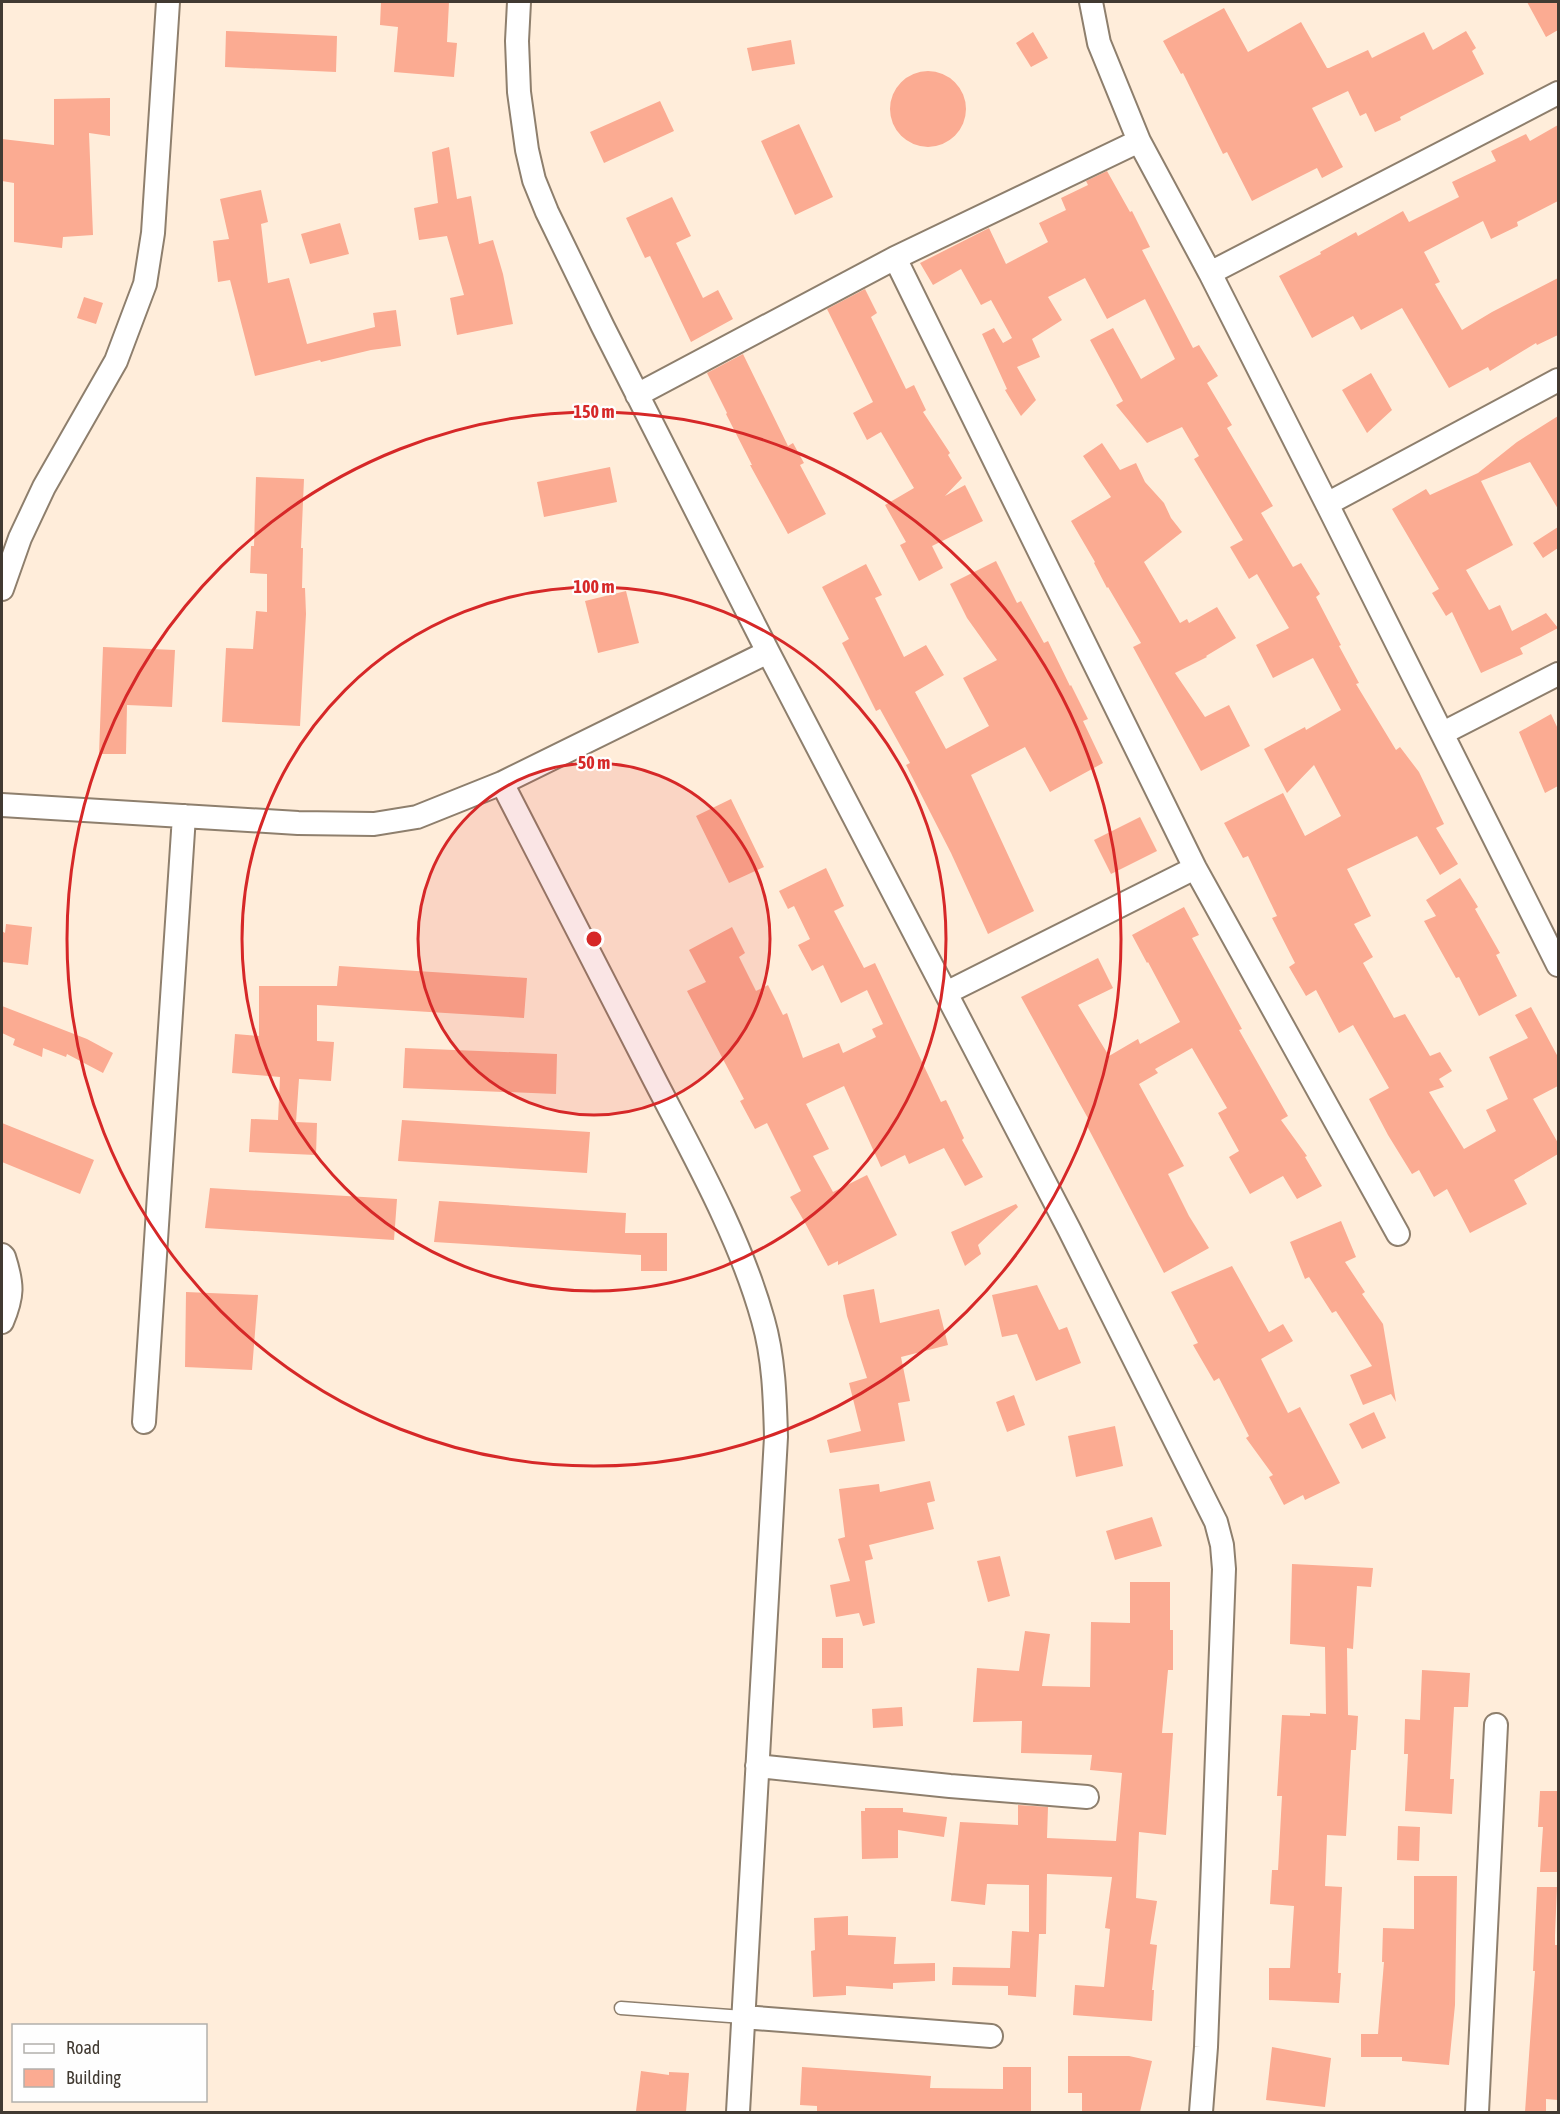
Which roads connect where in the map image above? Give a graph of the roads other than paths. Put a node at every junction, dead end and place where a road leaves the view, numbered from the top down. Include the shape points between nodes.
1 (168, 2) edge
2 (519, 2) edge
3 (1090, 2) edge
4 (1558, 93) edge
5 (1139, 141) junction
6 (895, 258) junction
7 (1210, 273) junction
8 (1558, 380) edge
9 (637, 395) junction
10 (1328, 504) junction
11 (2, 589) edge
12 (768, 652) junction
13 (1558, 674) edge
14 (1443, 733) junction
15 (502, 783) junction
16 (2, 805) edge
17 (184, 816) junction
18 (1195, 868) junction
19 (1558, 965) edge
20 (946, 993) junction
21 (1398, 1234) dead end
22 (2, 1255) edge
23 (2, 1323) edge
24 (144, 1422) dead end
25 (1496, 1725) dead end
26 (757, 1766) junction
27 (1088, 1797) dead end
28 (621, 2008) dead end
29 (743, 2017) junction
30 (991, 2036) dead end
31 (738, 2112) edge
32 (1201, 2112) edge
33 (1477, 2112) edge

1 - 11 street via 153,233 145,284 116,361 44,487
2 - 9 street via 519,92 534,180
3 - 5 street via 1099,43
4 - 7 street
5 - 6 street
5 - 7 street
6 - 9 street
6 - 18 street
7 - 10 street
8 - 10 street
9 - 12 street
10 - 14 street
12 - 15 street
12 - 20 street
13 - 14 street
14 - 19 street
15 - 17 street via 417,817 374,824
15 - 26 street via 702,1173 744,1262 764,1322 775,1398 776,1437
16 - 17 street
17 - 24 street
18 - 20 street
18 - 21 street
20 - 32 street via 1190,1468 1216,1522 1222,1545 1218,1759
22 - 23 street via 11,1280 9,1305
25 - 33 street
26 - 27 street
26 - 29 street
28 - 29 lane
29 - 30 street
29 - 31 street

